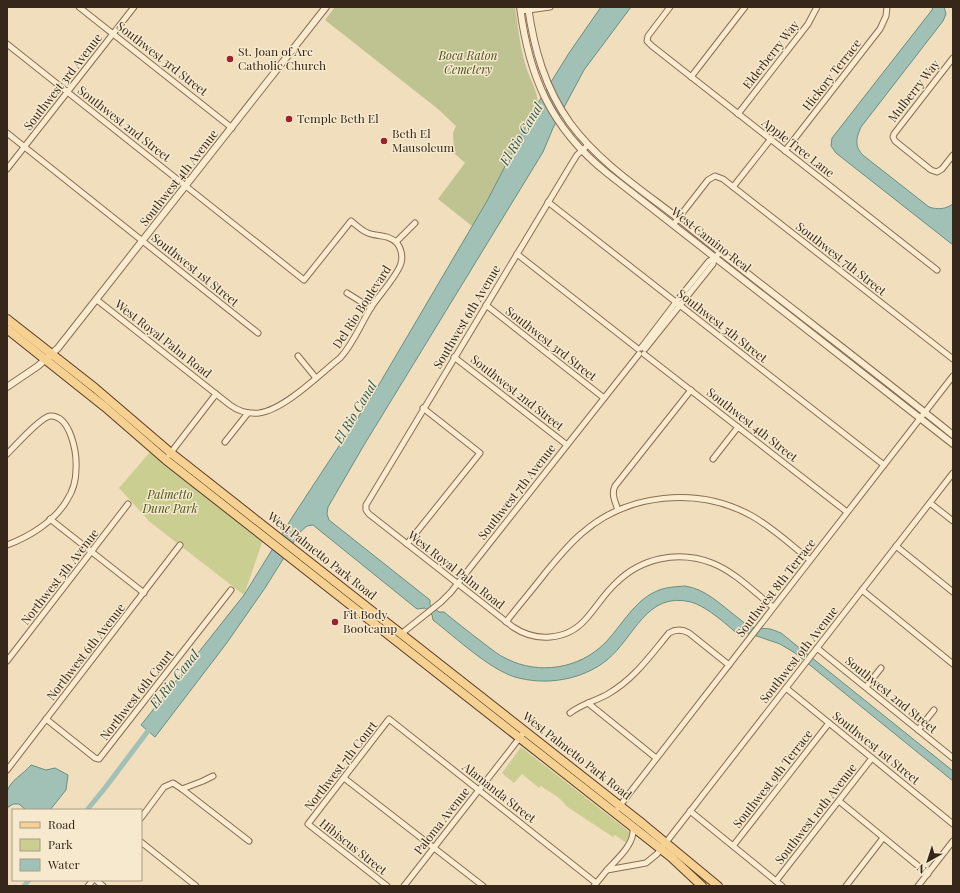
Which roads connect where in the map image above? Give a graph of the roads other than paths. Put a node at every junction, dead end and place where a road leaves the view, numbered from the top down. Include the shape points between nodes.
1 (79, 7) edge
2 (134, 7) edge
3 (326, 7) edge
4 (550, 7) edge
5 (670, 7) edge
6 (745, 7) edge
7 (817, 7) edge
8 (887, 7) edge
9 (520, 9) edge
10 (529, 9) edge
11 (113, 34) junction
12 (7, 44) edge
13 (953, 58) edge
14 (691, 77) junction
15 (68, 92) junction
16 (738, 114) junction
17 (558, 120) junction
18 (569, 122) junction
19 (232, 128) junction
20 (7, 133) edge
21 (770, 140) junction
22 (588, 145) junction
23 (24, 147) junction
24 (582, 151) junction
25 (785, 151) junction
26 (953, 155) edge
27 (7, 169) edge
28 (186, 186) junction
29 (734, 187) junction
30 (548, 202) junction
31 (678, 218) junction
32 (415, 223) dead end
33 (673, 225) junction
34 (143, 242) junction
35 (396, 242) junction
36 (517, 254) junction
37 (716, 256) junction
38 (937, 270) dead end
39 (347, 293) dead end
40 (97, 300) junction
41 (676, 302) junction
42 (486, 305) junction
43 (681, 306) junction
44 (371, 308) junction
45 (7, 318) edge
46 (7, 329) edge
47 (258, 333) dead end
48 (827, 336) junction
49 (823, 342) junction
50 (641, 351) junction
51 (298, 356) dead end
52 (49, 357) junction
53 (454, 357) junction
54 (953, 359) edge
55 (953, 376) edge
56 (316, 378) junction
57 (7, 388) edge
58 (691, 390) junction
59 (216, 394) junction
60 (604, 398) junction
61 (423, 408) junction
62 (924, 412) junction
63 (248, 413) junction
64 (920, 418) junction
65 (738, 427) junction
66 (953, 435) edge
67 (225, 442) dead end
68 (953, 444) edge
69 (567, 445) junction
70 (171, 452) junction
71 (7, 454) edge
72 (713, 459) dead end
73 (166, 460) junction
74 (884, 465) junction
75 (953, 473) edge
76 (367, 503) joint
77 (930, 503) junction
78 (128, 504) dead end
79 (618, 510) junction
80 (847, 512) junction
81 (50, 519) junction
82 (953, 521) edge
83 (407, 544) junction
84 (7, 545) edge
85 (180, 545) dead end
86 (896, 546) junction
87 (92, 552) junction
88 (810, 560) junction
89 (458, 584) junction
90 (230, 590) dead end
91 (862, 590) junction
92 (953, 592) edge
93 (144, 593) junction
94 (338, 596) junction
95 (774, 607) junction
96 (369, 608) junction
97 (370, 620) junction
98 (506, 622) junction
99 (402, 634) junction
100 (817, 648) junction
101 (7, 662) edge
102 (729, 664) junction
103 (953, 664) edge
104 (881, 668) dead end
105 (786, 688) junction
106 (866, 688) junction
107 (588, 703) junction
108 (934, 710) dead end
109 (570, 713) dead end
110 (46, 719) junction
111 (389, 719) joint
112 (829, 723) junction
113 (918, 730) junction
114 (523, 734) junction
115 (656, 758) junction
116 (872, 758) junction
117 (953, 758) edge
118 (7, 770) edge
119 (213, 776) dead end
120 (344, 778) junction
121 (182, 789) junction
122 (479, 790) junction
123 (839, 801) junction
124 (617, 809) junction
125 (690, 811) junction
126 (142, 817) edge
127 (308, 824) joint
128 (953, 824) edge
129 (633, 827) junction
130 (883, 838) junction
131 (249, 841) dead end
132 (953, 841) edge
133 (666, 842) junction
134 (142, 843) edge
135 (733, 846) junction
136 (434, 848) junction
137 (661, 849) junction
138 (607, 870) junction
139 (928, 874) junction
140 (776, 881) junction
141 (595, 884) edge
142 (196, 886) edge
143 (386, 886) edge
144 (404, 886) edge
145 (483, 886) edge
146 (702, 886) edge
147 (718, 886) edge
148 (782, 886) edge
149 (846, 886) edge
150 (918, 886) edge

1 - 11 street, Southwest 3rd Street
2 - 11 street, Southwest 3rd Avenue
3 - 19 street, Southwest 4th Avenue
4 - 10 street
5 - 14 street, Apple Tree Lane via 647,41
6 - 14 street
7 - 16 street, Elderberry Way via 808,24
8 - 25 street, Hickory Terrace via 880,29
9 - 10 street
9 - 17 street, West Camino Real via 528,54 542,91
10 - 18 street, West Camino Real via 536,52 547,82
11 - 15 street, Southwest 3rd Avenue
11 - 19 street, Southwest 3rd Street
12 - 15 street, Southwest 2nd Street
13 - 26 street, Mulberry Way via 892,137 931,170 937,172
14 - 16 street, Apple Tree Lane
15 - 23 street, Southwest 3rd Avenue
15 - 28 street, Southwest 2nd Street
16 - 21 street, Apple Tree Lane
17 - 18 street
17 - 24 street, West Camino Real
18 - 22 street, West Camino Real
19 - 28 street, Southwest 4th Avenue
20 - 23 street, Southwest 1st Street
21 - 25 street, Apple Tree Lane
21 - 29 street
22 - 24 street, Southwest 6th Avenue
22 - 31 street, West Camino Real
23 - 27 street, Southwest 3rd Avenue
23 - 34 street, Southwest 1st Street
24 - 30 street, Southwest 6th Avenue
24 - 33 street, West Camino Real
25 - 38 street, Apple Tree Lane
28 - 34 street, Southwest 4th Avenue
28 - 35 street, Southwest 2nd Street via 304,280 351,221 367,233 388,236
29 - 31 street, Southwest 7th Street via 715,176 708,180
29 - 54 street, Southwest 7th Street
30 - 36 street, Southwest 6th Avenue
30 - 41 street, Southwest 5th Street
31 - 33 street
31 - 37 street, West Camino Real
32 - 35 street
33 - 37 street, West Camino Real
34 - 40 street, Southwest 4th Avenue
34 - 47 street, Southwest 1st Street
35 - 44 street, Del Rio Boulevard via 401,250 401,265
36 - 42 street, Southwest 6th Avenue
36 - 50 street, Southwest 4th Street
37 - 41 street, Southwest 7th Avenue via 709,261
37 - 43 street, Southwest 7th Avenue via 713,264
37 - 48 street, West Camino Real
37 - 49 street, West Camino Real
39 - 44 street
40 - 52 street, Southwest 4th Avenue
40 - 59 street, West Royal Palm Road
41 - 43 street, Southwest 5th Street
41 - 50 street, Southwest 7th Avenue
42 - 53 street, Southwest 6th Avenue
42 - 60 street, Southwest 3rd Street
43 - 50 street, Southwest 7th Avenue
43 - 74 street, Southwest 5th Street
44 - 56 street, Del Rio Boulevard via 346,351
45 - 52 main road, West Palmetto Park Road
46 - 52 main road, West Palmetto Park Road
48 - 49 street
48 - 62 street, West Camino Real
49 - 64 street, West Camino Real
50 - 58 street, Southwest 4th Street
50 - 60 street, Southwest 7th Avenue
51 - 56 street
52 - 57 street, Southwest 4th Avenue
52 - 70 main road, West Palmetto Park Road via 100,392
52 - 73 main road, West Palmetto Park Road
53 - 61 street, Southwest 6th Avenue
53 - 69 street, Southwest 2nd Street
55 - 62 street, Southwest 8th Terrace
56 - 63 street, Del Rio Boulevard via 272,409
58 - 65 street, Southwest 4th Street
58 - 79 street via 615,486 613,496
59 - 63 street via 234,408
59 - 70 street
60 - 69 street, Southwest 7th Avenue
61 - 76 street, Southwest 6th Avenue
61 - 83 street via 480,453
62 - 64 street, Southwest 8th Terrace
62 - 66 street, West Camino Real
63 - 67 street
64 - 68 street, West Camino Real
64 - 74 street, Southwest 8th Terrace
65 - 72 street
65 - 80 street, Southwest 4th Street
69 - 89 street, Southwest 7th Avenue
70 - 73 street
70 - 96 main road, West Palmetto Park Road
71 - 81 street via 46,418 56,417 67,426 76,454 74,483 67,502
73 - 94 main road, West Palmetto Park Road
74 - 80 street, Southwest 8th Terrace
75 - 77 street, Southwest 9th Avenue
76 - 83 street, West Royal Palm Road via 366,510 369,514
77 - 82 street
77 - 86 street, Southwest 9th Avenue
78 - 87 street, Northwest 5th Avenue
79 - 88 street via 666,498 715,501 759,520
79 - 98 street via 575,539
80 - 88 street, Southwest 8th Terrace
81 - 84 street
81 - 87 street
83 - 89 street, West Royal Palm Road
85 - 93 street, Northwest 6th Avenue
86 - 91 street, Southwest 9th Avenue
86 - 92 street
87 - 93 street
87 - 101 street, Northwest 5th Avenue
88 - 95 street, Southwest 8th Terrace
89 - 98 street, West Royal Palm Road
89 - 99 street, Southwest 7th Avenue via 441,602
90 - 110 street, Northwest 6th Court via 99,759
91 - 100 street, Southwest 9th Avenue
91 - 103 street
93 - 110 street, Northwest 6th Avenue
94 - 96 main road via 345,595 362,608
94 - 97 main road, West Palmetto Park Road
95 - 98 street, West Royal Palm Road via 717,565 693,558 668,557 648,562 630,571 615,584 584,621 564,634 545,638 526,634
95 - 102 street, Southwest 8th Terrace
96 - 99 main road, West Palmetto Park Road
97 - 99 main road via 396,636
97 - 114 main road, West Palmetto Park Road
99 - 114 main road, West Palmetto Park Road
100 - 105 street, Southwest 9th Avenue
100 - 106 street, Southwest 2nd Street
102 - 107 street via 689,633 679,630 669,633 626,682 607,695
102 - 115 street, Southwest 8th Terrace
104 - 106 street
105 - 112 street, Southwest 1st Street
105 - 125 street, Southwest 9th Avenue
106 - 113 street, Southwest 2nd Street
107 - 109 street
107 - 115 street
108 - 113 street
110 - 118 street, Northwest 6th Avenue
111 - 120 street, Northwest 7th Court
111 - 122 street, Alamanda Street
112 - 116 street, Southwest 1st Street
112 - 135 street, Southwest 9th Terrace
113 - 117 street, Southwest 2nd Street
114 - 122 street, Paloma Avenue
114 - 124 main road, West Palmetto Park Road
115 - 124 street, Southwest 8th Terrace
116 - 123 street, Southwest 10th Avenue
116 - 128 street, Southwest 1st Street
119 - 121 street
120 - 127 street, Northwest 7th Court
120 - 136 street
121 - 126 street via 173,783 164,787
121 - 131 street
122 - 136 street, Paloma Avenue
122 - 141 street, Alamanda Street
123 - 130 street
123 - 140 street, Southwest 10th Avenue
124 - 129 main road, West Palmetto Park Road
124 - 133 main road, West Palmetto Park Road
125 - 133 street, Southwest 9th Avenue
125 - 135 street
127 - 143 street, Hibiscus Street
129 - 137 main road, West Palmetto Park Road
129 - 138 street via 634,835 631,842
130 - 139 street
130 - 149 street
132 - 139 street
133 - 137 street, Southwest 9th Avenue
133 - 147 main road, West Palmetto Park Road
134 - 142 street
135 - 140 street
136 - 144 street, Paloma Avenue
136 - 145 street
137 - 138 street, Southwest 9th Avenue via 646,863
137 - 146 main road, West Palmetto Park Road
138 - 141 street
139 - 150 street
140 - 148 street

